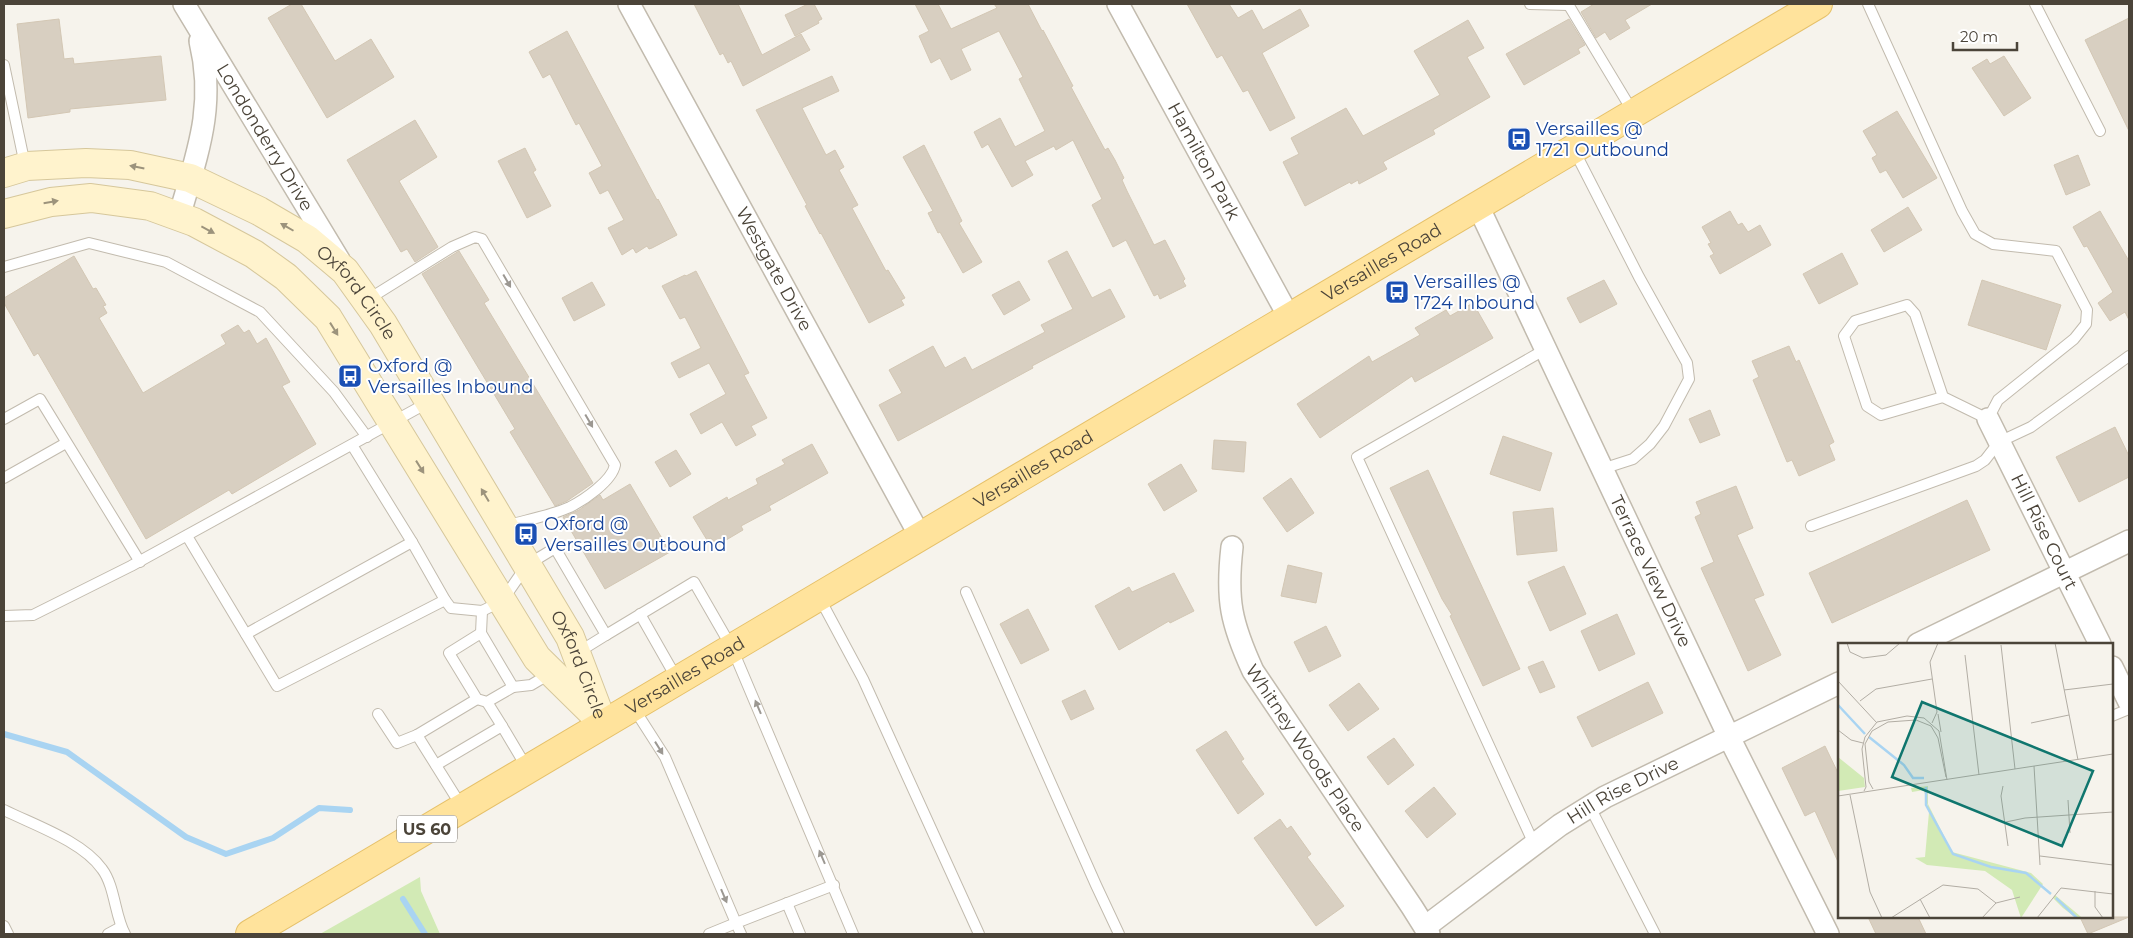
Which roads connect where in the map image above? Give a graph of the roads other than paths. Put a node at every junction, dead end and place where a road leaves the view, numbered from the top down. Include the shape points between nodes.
1 (184, 4) edge
2 (628, 4) edge
3 (1118, 4) edge
4 (1530, 4) edge
5 (1568, 4) edge
6 (1818, 4) edge
7 (1868, 4) edge
8 (2034, 4) edge
9 (4, 66) edge
10 (1634, 113) junction
11 (2100, 131) dead end
12 (1574, 149) junction
13 (14, 170) edge
14 (190, 178) junction
15 (1478, 206) junction
16 (4, 214) edge
17 (179, 216) junction
18 (4, 267) edge
19 (345, 271) junction
20 (366, 300) junction
21 (1289, 318) junction
22 (1546, 349) junction
23 (2129, 356) edge
24 (1943, 397) junction
25 (429, 401) junction
26 (4, 419) edge
27 (1988, 419) junction
28 (392, 423) junction
29 (367, 437) junction
30 (2000, 442) junction
31 (66, 443) junction
32 (352, 445) junction
33 (1602, 469) junction
34 (4, 478) edge
35 (504, 526) junction
36 (1811, 526) dead end
37 (187, 536) junction
38 (920, 536) junction
39 (2129, 541) edge
40 (412, 542) junction
41 (1232, 547) dead end
42 (140, 562) junction
43 (527, 565) junction
44 (2064, 572) junction
45 (966, 592) dead end
46 (819, 596) junction
47 (445, 600) junction
48 (492, 606) junction
49 (640, 614) junction
50 (4, 616) edge
51 (481, 633) junction
52 (246, 634) junction
53 (606, 635) junction
54 (1920, 643) edge
55 (2100, 643) edge
56 (732, 648) junction
57 (576, 653) junction
58 (2113, 669) edge
59 (552, 673) junction
60 (678, 680) junction
61 (1838, 683) edge
62 (513, 688) junction
63 (482, 700) junction
64 (2129, 702) edge
65 (633, 706) junction
66 (2129, 709) edge
67 (378, 714) dead end
68 (2113, 716) edge
69 (603, 724) junction
70 (502, 726) junction
71 (417, 735) junction
72 (1729, 737) junction
73 (436, 765) junction
74 (528, 769) junction
75 (1590, 807) junction
76 (462, 808) junction
77 (4, 810) edge
78 (1534, 844) junction
79 (834, 885) junction
80 (787, 903) junction
81 (736, 923) junction
82 (4, 926) edge
83 (123, 931) edge
84 (1423, 932) edge
85 (8, 934) edge
86 (108, 934) edge
87 (250, 934) edge
88 (710, 934) edge
89 (741, 934) edge
90 (800, 934) edge
91 (853, 934) edge
92 (979, 934) edge
93 (1119, 934) edge
94 (1655, 934) edge
95 (1828, 934) edge

1 - 14 street, Londonderry Drive via 200,40 206,67 203,133
1 - 19 street, Londonderry Drive
2 - 38 street, Westgate Drive
3 - 21 street, Hamilton Park
4 - 5 lane
5 - 10 lane
6 - 10 main road, Versailles Road / US 60
7 - 27 lane via 1962,211 1976,234 1993,244 2056,251 2087,310 2086,324 2074,339 1998,400
8 - 11 lane
9 - 13 lane
10 - 12 main road, Versailles Road / US 60
12 - 15 main road, Versailles Road / US 60
12 - 33 lane via 1639,278 1687,363 1688,378 1681,394 1650,444 1633,459
14 -> 13 street, Oxford Circle via 130,165 86,163
14 - 17 street, Londonderry Drive
19 -> 14 street, Oxford Circle via 307,239 259,210
15 - 21 main road, Versailles Road / US 60
15 - 22 street, Terrace View Drive
16 -> 17 street, Oxford Circle via 52,202 91,198 150,206
17 -> 28 street, Oxford Circle via 254,254 286,277 328,318
18 - 29 lane via 89,243 166,262 260,312 334,392
19 - 20 street, Oxford Circle
20 - 25 street, Oxford Circle
20 -> 35 lane via 452,246 475,237 482,239 615,465 599,487 569,507
21 - 38 main road, Versailles Road / US 60
22 - 33 street, Terrace View Drive
22 - 78 lane via 1357,457
23 - 30 lane via 2031,428
24 - 24 lane via 1915,314 1907,305 1855,321 1844,336 1867,406 1881,415
24 - 27 lane
25 - 28 lane
35 -> 25 street, Oxford Circle
26 - 31 lane via 40,399
27 - 30 street, Hill Rise Court
28 - 29 lane
28 -> 48 street, Oxford Circle
29 - 32 lane
30 - 36 lane via 1976,466
30 - 44 street, Hill Rise Court
31 - 34 lane
31 - 42 lane
32 - 37 lane
32 - 40 lane
33 - 72 street, Terrace View Drive
35 - 43 street, Oxford Circle
37 - 42 lane
37 - 52 lane
38 - 46 main road, Versailles Road / US 60
39 - 44 street
40 - 47 lane
40 - 52 lane
41 - 84 street, Whitney Woods Place via 1228,577 1230,606 1237,637 1253,671
42 - 50 lane via 33,615
43 - 48 lane
43 - 53 lane via 555,548
43 - 57 street, Oxford Circle via 570,637
44 - 54 street
44 - 55 street, Hill Rise Court
45 - 93 lane
46 - 56 main road, Versailles Road / US 60
46 - 92 lane via 863,679
47 - 48 lane via 451,608
47 - 52 lane via 277,686
48 - 51 lane
48 - 59 street, Oxford Circle
49 - 53 lane
49 - 56 lane via 694,582
49 - 60 lane
51 - 62 lane
51 - 63 lane via 449,653
53 - 57 lane
56 - 60 main road, Versailles Road / US 60
79 -> 56 lane
57 - 69 street, Oxford Circle
58 - 64 street
59 - 62 lane via 531,685
59 - 69 street, Oxford Circle
60 - 65 main road, Versailles Road / US 60
61 - 72 street, Hill Rise Drive
62 - 63 lane
63 - 70 lane
63 - 71 lane
65 - 69 main road, Versailles Road / US 60
65 -> 81 lane via 665,757
66 - 68 lane
67 - 71 lane via 397,743
69 - 74 main road, Versailles Road / US 60
70 - 73 lane
70 - 74 lane
71 - 73 lane
72 - 75 street, Hill Rise Drive
72 - 95 street, Terrace View Drive
73 - 76 lane
74 - 76 main road, Versailles Road / US 60
75 - 78 street, Hill Rise Drive
75 - 94 lane
76 - 87 main road, Versailles Road / US 60
77 - 83 lane via 79,847 103,870
78 - 84 street, Hill Rise Drive
79 - 80 lane
79 - 91 lane
80 - 81 lane
80 - 90 lane
81 - 88 lane
81 - 89 lane
82 - 85 lane
83 - 86 lane

